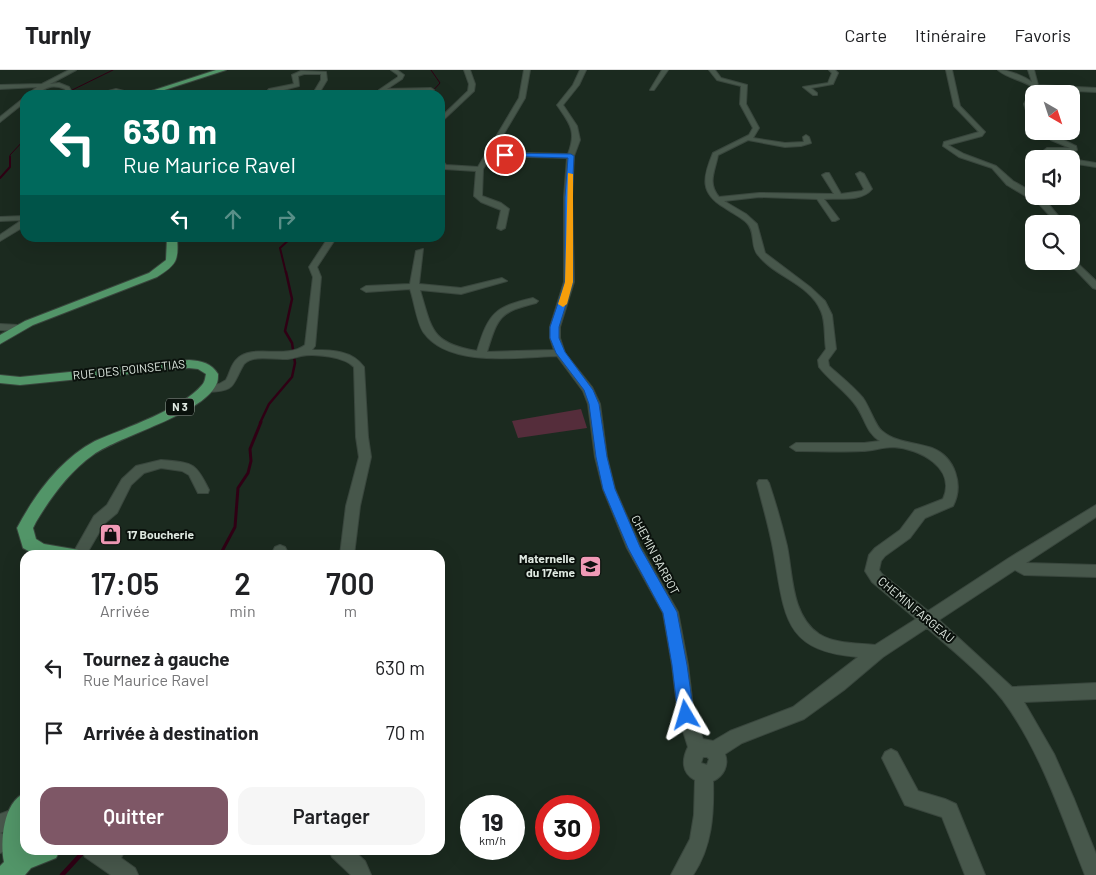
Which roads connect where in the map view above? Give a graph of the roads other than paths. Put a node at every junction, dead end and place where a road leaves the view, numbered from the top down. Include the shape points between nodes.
1 (73, 70) edge
2 (223, 70) edge
3 (227, 70) edge
4 (394, 70) edge
5 (467, 70) edge
6 (527, 70) edge
7 (583, 70) edge
8 (665, 70) edge
9 (712, 70) edge
10 (832, 70) edge
11 (949, 70) edge
12 (1001, 70) edge
13 (1031, 70) edge
14 (44, 85) junction
15 (1033, 85) edge
16 (1035, 85) edge
17 (0, 87) edge
18 (652, 89) dead end
19 (1080, 89) edge
20 (37, 90) edge
21 (65, 90) edge
22 (163, 90) edge
23 (164, 90) edge
24 (271, 90) edge
25 (318, 90) edge
26 (383, 90) edge
27 (1096, 90) edge
28 (815, 94) dead end
29 (20, 103) edge
30 (445, 116) edge
31 (0, 120) edge
32 (806, 137) dead end
33 (747, 138) junction
34 (1056, 140) edge
35 (1074, 150) edge
36 (489, 154) junction
37 (571, 156) junction
38 (1080, 162) edge
39 (445, 164) edge
40 (1096, 165) edge
41 (480, 169) junction
42 (826, 174) dead end
43 (860, 174) dead end
44 (838, 196) junction
45 (819, 197) junction
46 (718, 199) junction
47 (1054, 215) edge
48 (20, 218) edge
49 (0, 219) edge
50 (835, 219) dead end
51 (20, 225) edge
52 (501, 228) dead end
53 (0, 239) edge
54 (173, 242) edge
55 (330, 242) edge
56 (420, 251) dead end
57 (1080, 269) edge
58 (502, 281) dead end
59 (414, 286) junction
60 (1096, 286) edge
61 (366, 289) dead end
62 (532, 301) dead end
63 (0, 327) edge
64 (18, 328) junction
65 (0, 340) edge
66 (303, 352) junction
67 (560, 353) junction
68 (481, 355) junction
69 (0, 379) edge
70 (207, 388) junction
71 (894, 443) junction
72 (796, 447) dead end
73 (763, 483) dead end
74 (203, 490) dead end
75 (1096, 510) edge
76 (41, 550) edge
77 (82, 550) edge
78 (348, 550) edge
79 (1014, 562) junction
80 (1096, 571) edge
81 (926, 618) junction
82 (876, 652) junction
83 (1096, 691) edge
84 (1009, 695) junction
85 (705, 750) junction
86 (891, 758) dead end
87 (12, 816) edge
88 (39, 855) edge
89 (105, 855) edge
90 (344, 855) edge
91 (6, 857) edge
92 (128, 875) edge
93 (361, 875) edge
94 (681, 875) edge
95 (974, 875) edge
96 (1095, 875) edge

1 - 14 street
2 - 22 main road
3 - 23 main road
4 - 26 street via 401,76
5 - 30 street via 471,91
6 - 36 street via 522,98
7 - 37 street, CHEMIN BARBOT via 560,105 574,126 577,140
8 - 18 street
9 - 33 street via 716,78 744,85 743,104 756,128
10 - 28 street via 835,73 830,84 806,87
11 - 47 street via 957,106 982,132 945,144 950,150 1000,172 1008,182 1051,209
12 - 15 street
13 - 16 street
14 - 17 street
14 - 20 street
14 - 21 street via 59,85
19 - 27 street
24 - 25 street via 296,86 295,75 299,73 324,73
29 - 31 street
32 - 33 street via 808,143 800,144
33 - 46 street, CHEMIN FARGEAU via 715,154 708,179 711,191
34 - 35 street via 1074,147
36 - 37 street
36 - 41 street
37 - 67 street, CHEMIN BARBOT via 569,282 554,327
38 - 40 street
39 - 41 street
41 - 52 street via 478,196 484,201 497,202 505,209
42 - 44 street
43 - 44 street via 867,192
44 - 45 street
45 - 46 street via 759,195
45 - 50 street
46 - 71 street, CHEMIN FARGEAU via 754,226 762,255 822,304 831,349 823,360 824,367 860,402 874,430
48 - 49 street
51 - 53 street
54 - 64 main road via 170,262 153,275
55 - 66 street via 313,267 317,277 315,305 310,346
56 - 59 street
57 - 60 street
58 - 59 street via 461,291
59 - 61 street
59 - 68 street via 428,332 454,350
62 - 68 street via 505,310 496,318
63 - 64 street
64 - 65 main road
66 - 70 street via 248,356 241,359 227,386
66 - 78 street via 347,358 359,367 365,457 353,506
67 - 68 street
67 - 85 street, CHEMIN BARBOT via 588,390 594,404 609,489 634,548 670,612 686,715
69 - 70 main road, RUE DES POINSETIAS / N 3 via 20,381 189,364 201,365 212,374
70 - 76 main road, N 3 via 161,418 103,442 77,460 34,509 24,528 29,543
71 - 72 street via 864,447
71 - 81 street, CHEMIN FARGEAU via 936,456 951,476 952,493 948,502 920,514 905,534 880,552 872,565 877,578
73 - 82 street via 791,603 802,628 831,647
74 - 77 street via 194,472 185,466 161,464 140,469 126,482 112,509 99,520
75 - 79 street
79 - 80 street via 1024,568
79 - 81 street
81 - 82 street
81 - 84 street, CHEMIN FARGEAU
82 - 85 street via 798,713
83 - 84 street
84 - 96 street, CHEMIN FARGEAU via 1031,727 1049,763
85 - 94 street via 693,752 692,761 704,774 705,816 700,843
86 - 95 street via 912,798 949,811
87 - 91 main road via 5,827
88 - 91 main road via 34,858
89 - 92 street
90 - 93 street

